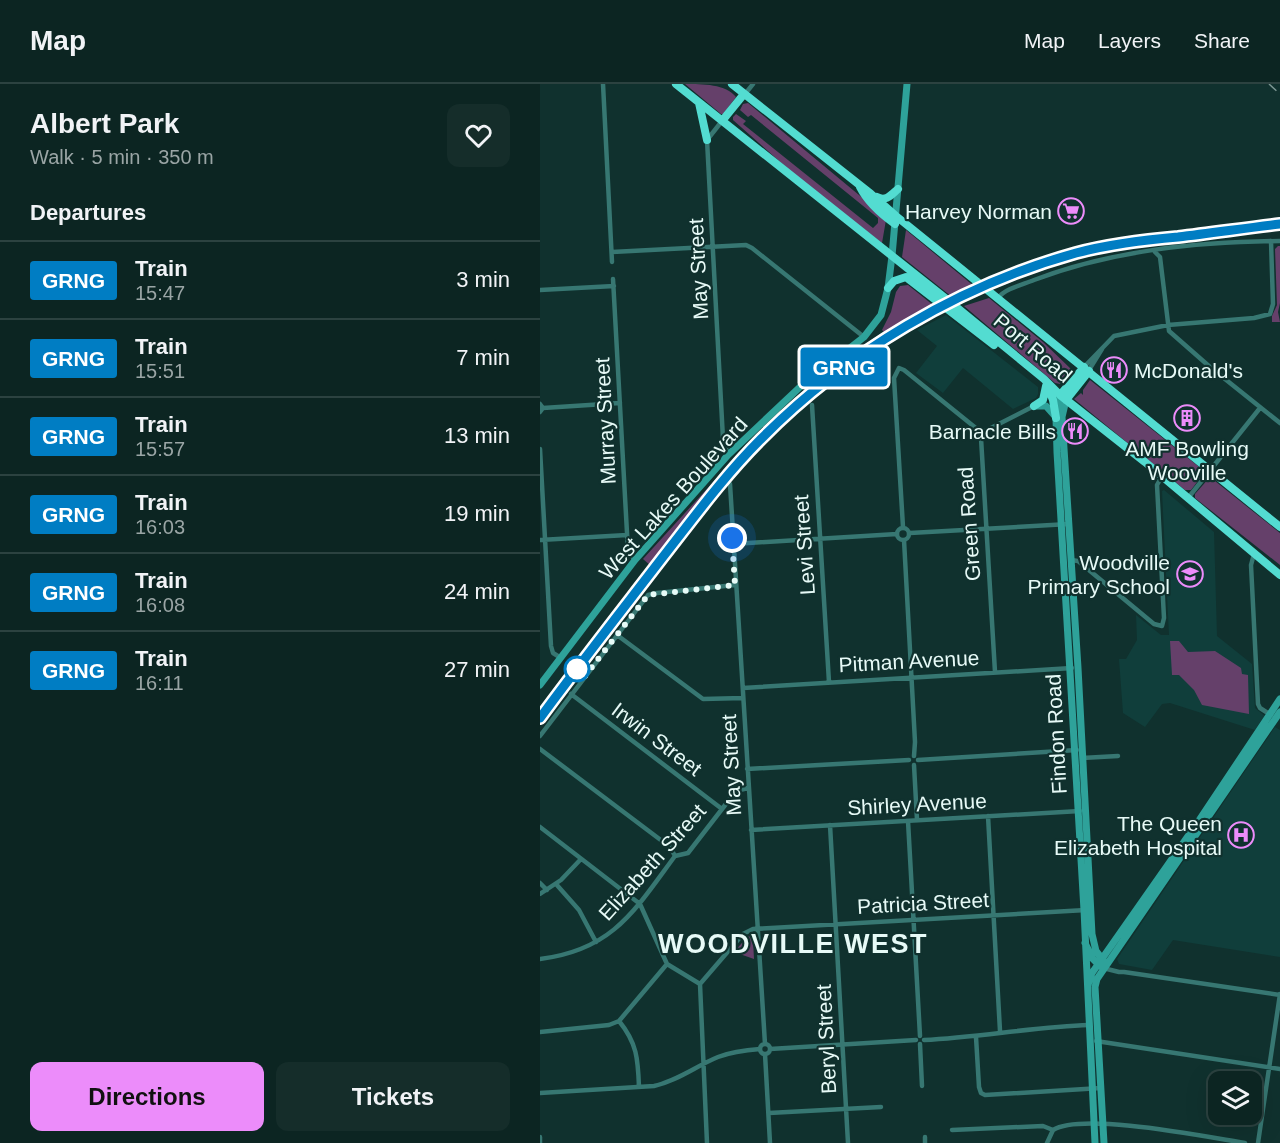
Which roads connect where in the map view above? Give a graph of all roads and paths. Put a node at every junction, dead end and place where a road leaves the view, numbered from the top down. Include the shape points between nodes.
1 (603, 84) edge
2 (676, 84) edge
3 (732, 84) edge
4 (753, 84) edge
5 (907, 84) edge
6 (744, 94) junction
7 (699, 103) junction
8 (722, 121) junction
9 (707, 140) junction
10 (859, 184) junction
11 (898, 189) junction
12 (871, 194) junction
13 (895, 220) junction
14 (1271, 241) junction
15 (1280, 241) edge
16 (713, 247) junction
17 (612, 252) junction
18 (1155, 252) junction
19 (892, 256) junction
20 (612, 262) dead end
21 (613, 279) dead end
22 (614, 286) junction
23 (888, 288) junction
24 (540, 290) edge
25 (998, 298) junction
26 (1168, 325) junction
27 (864, 337) junction
28 (1000, 344) junction
29 (1086, 369) junction
30 (1044, 379) junction
31 (1063, 398) junction
32 (620, 403) junction
33 (812, 405) dead end
34 (1034, 406) junction
35 (541, 408) edge
36 (1260, 408) junction
37 (1081, 411) junction
38 (1059, 417) junction
39 (1280, 423) edge
40 (982, 433) junction
41 (540, 448) edge
42 (728, 455) junction
43 (1210, 470) junction
44 (1162, 476) junction
45 (730, 484) dead end
46 (1188, 498) junction
47 (1065, 525) junction
48 (903, 527) junction
49 (1280, 527) edge
50 (986, 529) junction
51 (910, 533) junction
52 (897, 534) junction
53 (627, 535) junction
54 (542, 539) edge
55 (819, 539) junction
56 (904, 540) junction
57 (733, 544) junction
58 (1255, 554) junction
59 (635, 560) junction
60 (1063, 560) junction
61 (1072, 560) junction
62 (1280, 575) edge
63 (735, 585) junction
64 (617, 634) junction
65 (561, 658) junction
66 (1069, 668) junction
67 (1078, 668) junction
68 (995, 672) junction
69 (911, 678) junction
70 (829, 682) junction
71 (540, 685) edge
72 (743, 687) junction
73 (571, 694) junction
74 (743, 698) junction
75 (1280, 699) edge
76 (1275, 715) edge
77 (540, 736) edge
78 (540, 749) edge
79 (1077, 750) junction
80 (1118, 756) dead end
81 (912, 758) junction
82 (1082, 758) junction
83 (918, 760) junction
84 (914, 765) junction
85 (747, 769) junction
86 (748, 788) junction
87 (722, 809) junction
88 (1081, 811) junction
89 (988, 816) junction
90 (917, 820) junction
91 (908, 821) junction
92 (830, 825) junction
93 (540, 827) edge
94 (751, 830) junction
95 (675, 856) junction
96 (581, 859) junction
97 (540, 883) edge
98 (556, 884) junction
99 (547, 890) junction
100 (540, 894) edge
101 (640, 904) junction
102 (1087, 910) junction
103 (994, 915) junction
104 (913, 920) junction
105 (836, 924) junction
106 (757, 928) junction
107 (596, 942) junction
108 (1085, 943) junction
109 (1093, 943) junction
110 (1109, 951) junction
111 (540, 959) edge
112 (667, 964) junction
113 (1102, 964) junction
114 (700, 984) junction
115 (1087, 990) junction
116 (1280, 994) edge
117 (619, 1021) junction
118 (1089, 1025) junction
119 (1000, 1031) junction
120 (540, 1032) edge
121 (976, 1037) junction
122 (920, 1040) junction
123 (1090, 1041) junction
124 (1098, 1041) junction
125 (765, 1044) junction
126 (842, 1044) junction
127 (760, 1049) junction
128 (770, 1049) junction
129 (765, 1054) junction
130 (702, 1065) junction
131 (1269, 1068) junction
132 (1280, 1069) edge
133 (922, 1086) dead end
134 (639, 1087) junction
135 (1101, 1088) junction
136 (1092, 1089) junction
137 (540, 1093) edge
138 (881, 1107) dead end
139 (846, 1109) junction
140 (769, 1113) junction
141 (1103, 1122) junction
142 (1093, 1123) junction
143 (952, 1130) dead end
144 (1053, 1130) junction
145 (540, 1137) edge
146 (540, 1143) edge
147 (707, 1143) edge
148 (770, 1143) edge
149 (848, 1143) edge
150 (1047, 1143) edge
151 (1095, 1143) edge
152 (1104, 1143) edge
153 (1245, 1143) edge
154 (1258, 1143) edge

1 - 17 street
2 - 7 highway, Port Road
3 - 6 highway, Port Road
4 - 6 street
5 - 11 main road, West Lakes Boulevard
6 - 8 highway
6 - 10 highway, Port Road
7 - 8 highway, Port Road
7 - 9 highway
8 - 9 street
8 - 19 highway, Port Road
9 - 16 street, May Street
10 - 12 highway, Port Road
10 - 13 highway via 876,209
11 - 12 highway via 888,199
11 - 13 main road, West Lakes Boulevard
12 - 13 highway, Port Road
13 - 19 main road, West Lakes Boulevard
13 - 25 highway, Port Road
14 - 15 street
14 - 18 street
14 - 26 street via 1270,314
16 - 17 street
16 - 27 street via 752,248
16 - 42 street, May Street via 723,439
17 - 20 street
18 - 25 street via 1137,252 1079,266 1004,292
18 - 26 street via 1160,257
19 - 23 main road, West Lakes Boulevard
19 - 28 highway, Port Road
21 - 22 street, Murray Street
22 - 24 street
22 - 32 street, Murray Street
23 - 27 main road, West Lakes Boulevard via 880,315
23 - 28 highway via 906,277 994,345
25 - 29 highway, Port Road
26 - 29 street via 1114,336
26 - 36 street via 1173,336
27 - 42 main road, West Lakes Boulevard via 800,387
28 - 30 highway, Port Road
29 - 31 highway
29 - 43 highway, Port Road
30 - 31 highway, Port Road
30 - 34 highway via 1046,393
30 - 38 highway
31 - 37 highway, Port Road
31 - 38 main road, Findon Road
32 - 35 street
32 - 53 street, Murray Street
33 - 55 street, Levi Street
34 - 38 main road via 1046,406
34 - 40 street
36 - 39 street
36 - 43 street
37 - 38 main road via 1068,411
37 - 44 highway, Port Road
38 - 47 main road, Findon Road
40 - 48 street via 904,370 896,370
40 - 50 street, Green Road
41 - 54 street
42 - 59 main road, West Lakes Boulevard
43 - 46 street
43 - 49 highway, Port Road
44 - 46 highway, Port Road
44 - 61 street via 1157,485 1164,623 1160,627
45 - 57 street, May Street
46 - 58 highway, Port Road
47 - 50 street
47 - 60 main road, Findon Road
47 - 61 main road, Findon Road
48 - 51 street
48 - 52 street
50 - 51 street
50 - 68 street, Green Road
51 - 56 street
52 - 55 street
52 - 56 street
53 - 54 street
53 - 59 street, Murray Street via 628,551
54 - 65 street via 551,646
55 - 57 street
55 - 70 street, Levi Street
56 - 69 street
57 - 63 street, May Street
58 - 62 highway, Port Road
58 - 76 street via 1251,565 1258,704
59 - 65 main road, West Lakes Boulevard
60 - 61 street
60 - 66 main road, Findon Road
61 - 67 main road, Findon Road
63 - 64 street via 648,595
63 - 72 street, May Street
64 - 73 street
64 - 74 street via 703,699
65 - 71 main road, West Lakes Boulevard
66 - 67 street, Pitman Avenue
66 - 68 street, Pitman Avenue
66 - 79 main road, Findon Road
67 - 79 main road, Findon Road
68 - 69 street, Pitman Avenue
69 - 70 street, Pitman Avenue
69 - 81 street via 915,742
70 - 72 street, Pitman Avenue
72 - 74 street, May Street
73 - 77 street
73 - 87 street, Irwin Street
74 - 85 street, May Street
75 - 76 main road
76 - 110 main road
76 - 113 main road
78 - 95 street via 670,847
79 - 82 main road, Findon Road
79 - 83 street
79 - 88 main road, Findon Road
80 - 82 street
81 - 83 street
81 - 84 street
81 - 85 street
82 - 88 main road, Findon Road
83 - 84 street
84 - 90 street
85 - 86 street, May Street
86 - 87 street, Elizabeth Street via 736,791
86 - 94 street, May Street
87 - 95 street, Elizabeth Street via 688,854
88 - 89 street, Shirley Avenue
88 - 102 main road, Findon Road
89 - 90 street, Shirley Avenue
89 - 103 street
90 - 91 street, Shirley Avenue
91 - 92 street, Shirley Avenue
91 - 104 street
92 - 94 street, Shirley Avenue
92 - 105 street, Beryl Street
93 - 96 street
94 - 106 street, May Street
95 - 101 street, Elizabeth Street
96 - 98 street
96 - 101 street
97 - 99 street
98 - 99 street
98 - 107 street via 579,910
99 - 100 street
101 - 107 street, Elizabeth Street via 624,922
101 - 112 street
102 - 103 street, Patricia Street
102 - 108 main road, Findon Road
102 - 109 main road, Findon Road
103 - 104 street, Patricia Street
103 - 119 street
104 - 105 street, Patricia Street
104 - 122 street
105 - 106 street, Patricia Street
105 - 126 street, Beryl Street
106 - 114 street via 742,934
106 - 125 street, May Street
107 - 111 street, Elizabeth Street via 564,955
108 - 113 main road
108 - 115 main road, Findon Road
109 - 110 main road
109 - 113 main road, Findon Road
110 - 113 main road
112 - 114 street
112 - 117 street
113 - 115 main road via 1092,973
113 - 116 street via 1119,972
113 - 124 main road via 1095,987
114 - 130 street
115 - 118 main road, Findon Road
116 - 131 street
117 - 120 street
117 - 134 street via 638,1056
118 - 119 street
118 - 123 main road, Findon Road
119 - 121 street
121 - 122 street
121 - 136 street via 981,1093
122 - 126 street
122 - 133 street
123 - 124 street
123 - 136 main road, Findon Road
124 - 131 street
124 - 135 main road
125 - 127 street
125 - 128 street
126 - 128 street
126 - 139 street, Beryl Street
127 - 129 street
127 - 130 street via 728,1054
128 - 129 street
129 - 140 street
130 - 134 street via 665,1083
130 - 147 street
131 - 132 street
131 - 154 street
134 - 137 street
135 - 136 street
135 - 141 main road
136 - 142 main road, Findon Road
138 - 139 street
139 - 140 street
139 - 149 street, Beryl Street
140 - 148 street
141 - 142 street
141 - 152 main road
141 - 153 street
142 - 144 street via 1065,1124
142 - 151 main road, Findon Road
143 - 144 street via 1043,1126
144 - 150 street
145 - 146 street

